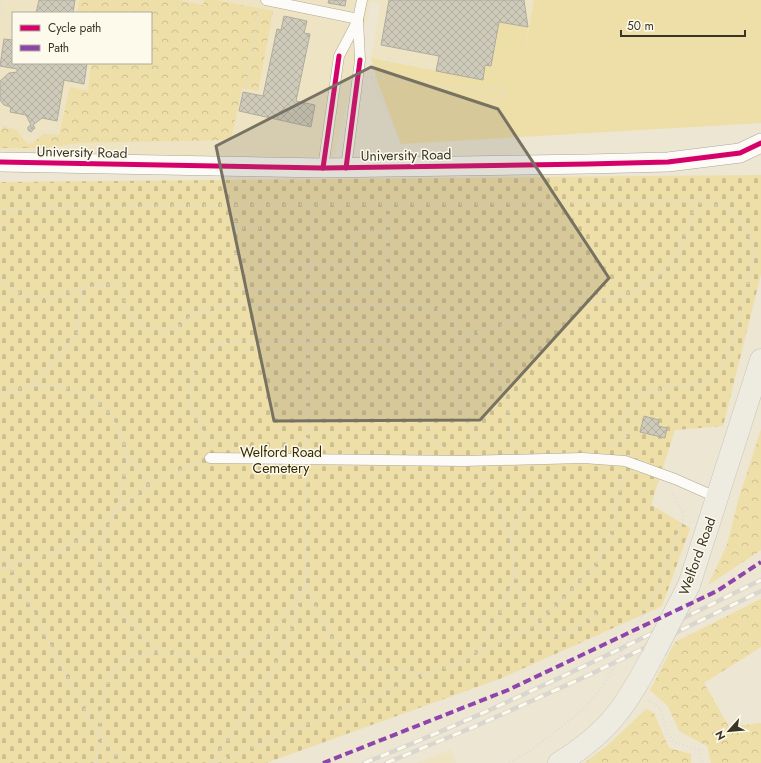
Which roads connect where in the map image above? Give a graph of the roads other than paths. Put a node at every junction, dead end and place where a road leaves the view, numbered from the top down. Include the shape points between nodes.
1 (362, 0) edge
2 (263, 4) edge
3 (358, 19) junction
4 (761, 143) edge
5 (740, 152) junction
6 (761, 158) edge
7 (0, 162) edge
8 (323, 168) junction
9 (346, 168) junction
10 (761, 360) edge
11 (210, 458) road end
12 (718, 498) junction
13 (558, 763) edge

1 - 3 lane
2 - 3 lane
3 - 8 lane via 339,56
3 - 9 lane via 360,60
4 - 5 street, University Road
5 - 6 street, University Road
5 - 9 street, University Road via 668,162
7 - 8 street, University Road
8 - 9 street, University Road
10 - 12 main road, Welford Road
11 - 12 lane via 464,461 578,458 625,461
12 - 13 main road, Welford Road, bridge via 689,585 634,690 614,719 580,750

